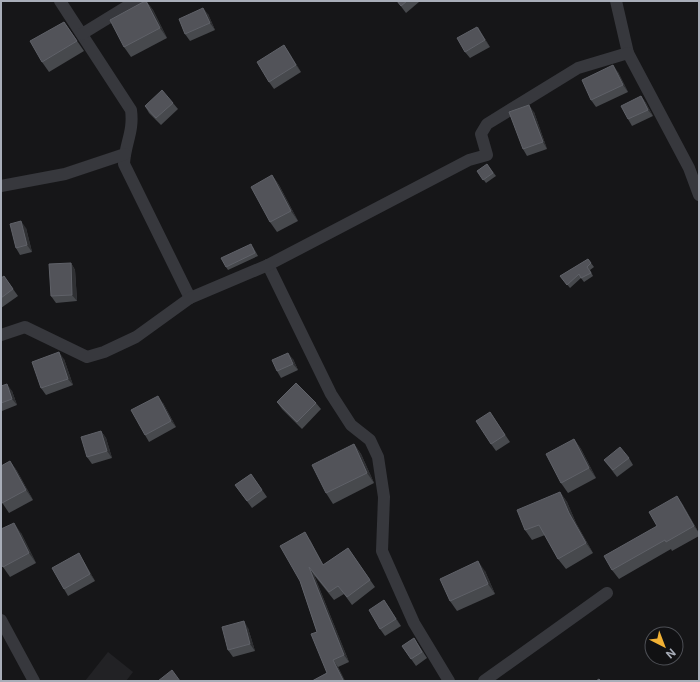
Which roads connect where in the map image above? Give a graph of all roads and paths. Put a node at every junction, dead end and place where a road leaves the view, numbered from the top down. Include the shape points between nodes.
1 (60, 1) edge
2 (136, 1) edge
3 (616, 1) edge
4 (82, 34) junction
5 (628, 54) junction
6 (125, 154) junction
7 (1, 186) edge
8 (699, 195) edge
9 (268, 265) junction
10 (190, 298) junction
11 (1, 335) edge
12 (607, 593) dead end
13 (1, 620) edge
14 (34, 681) edge
15 (449, 681) edge
16 (484, 681) edge

1 - 4 street
2 - 4 street
3 - 5 street
4 - 6 street via 131,110 133,125
5 - 8 street via 689,168
5 - 9 street via 578,68 487,124 481,134 487,155 469,160
6 - 7 street via 65,174
6 - 10 street via 124,164
9 - 10 street
9 - 15 street via 331,394 351,425 370,440 378,457 384,496 382,551 414,623
10 - 11 street via 136,337 87,357 25,327
12 - 16 street
13 - 14 street

